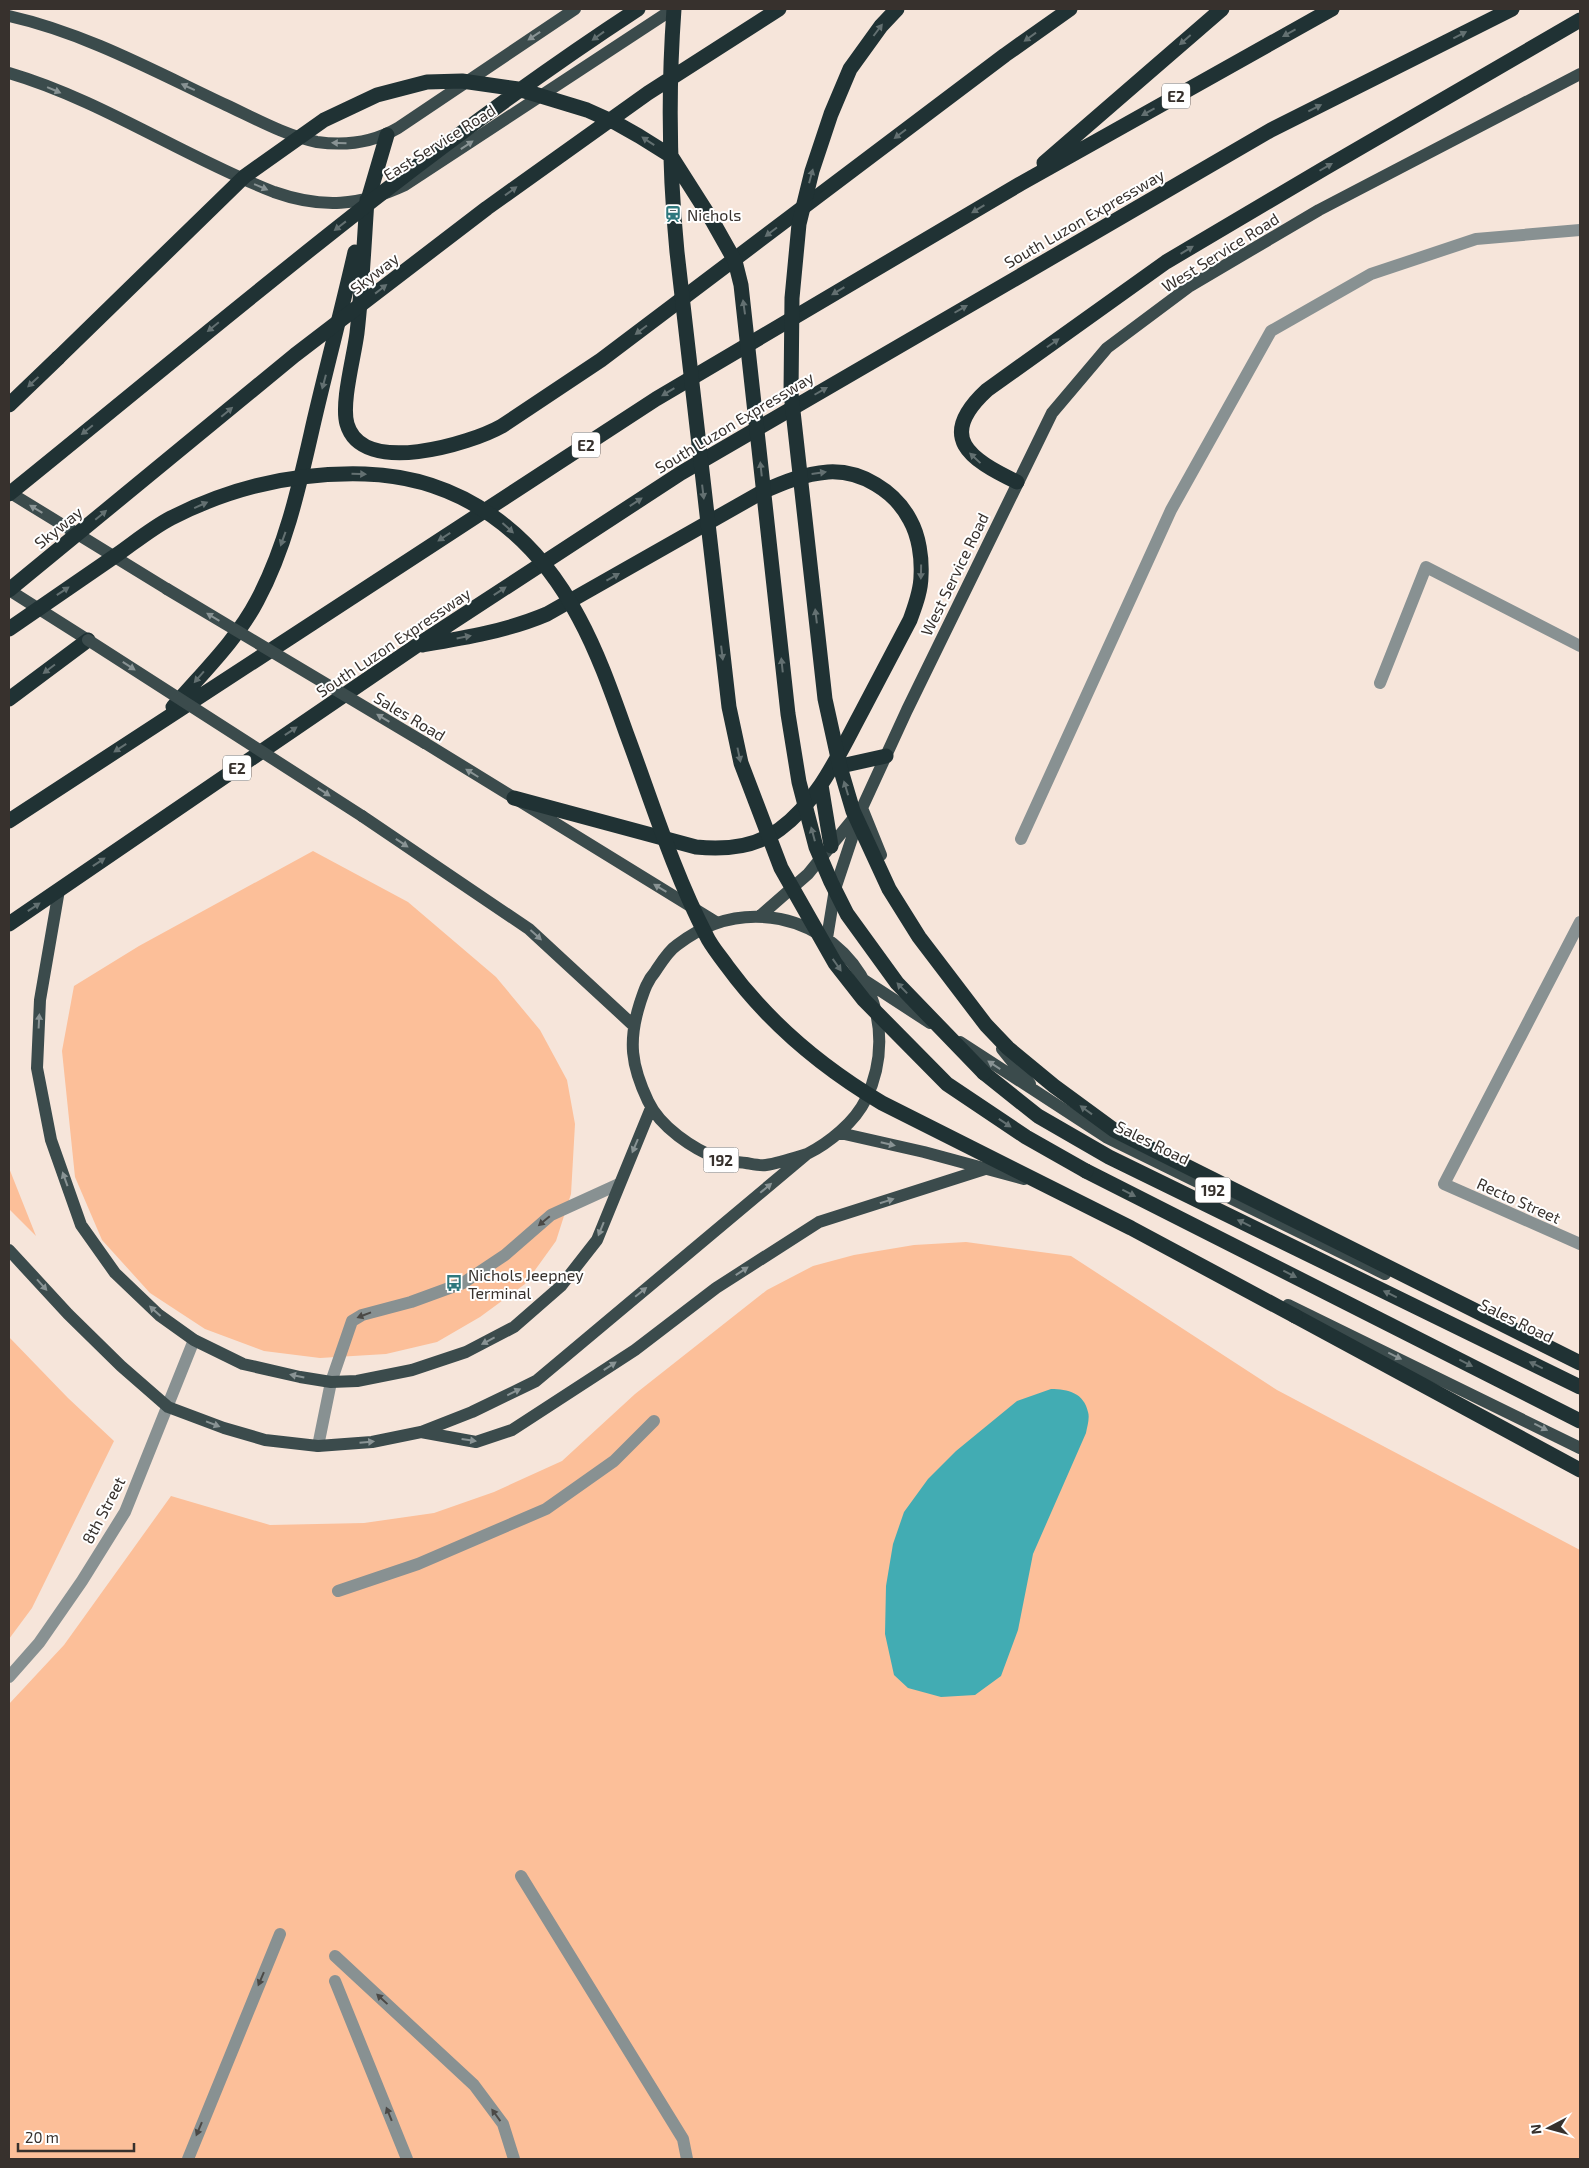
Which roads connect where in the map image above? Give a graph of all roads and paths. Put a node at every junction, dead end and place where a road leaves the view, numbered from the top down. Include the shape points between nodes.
1 (575, 9) edge
2 (638, 9) edge
3 (674, 9) edge
4 (779, 9) edge
5 (897, 9) edge
6 (1070, 9) edge
7 (1222, 9) edge
8 (1332, 9) edge
9 (1512, 9) edge
10 (9, 16) edge
11 (1580, 20) edge
12 (9, 73) edge
13 (1580, 74) edge
14 (386, 135) junction
15 (1020, 184) junction
16 (367, 200) junction
17 (1580, 230) edge
18 (9, 405) edge
19 (1017, 482) junction
20 (9, 493) edge
21 (9, 590) edge
22 (9, 628) edge
23 (88, 640) junction
24 (416, 646) junction
25 (1580, 646) edge
26 (1380, 683) dead end
27 (9, 699) edge
28 (161, 721) junction
29 (886, 756) junction
30 (832, 768) junction
31 (821, 785) junction
32 (514, 798) junction
33 (862, 808) junction
34 (9, 821) edge
35 (1021, 839) dead end
36 (831, 846) junction
37 (59, 890) junction
38 (760, 916) junction
39 (716, 922) junction
40 (1580, 922) edge
41 (9, 924) edge
42 (827, 938) junction
43 (864, 980) junction
44 (633, 1025) junction
45 (1036, 1092) junction
46 (651, 1108) junction
47 (840, 1133) junction
48 (807, 1154) junction
49 (985, 1169) junction
50 (619, 1184) junction
51 (1580, 1244) edge
52 (9, 1250) edge
53 (194, 1340) junction
54 (1580, 1363) edge
55 (1580, 1369) edge
56 (331, 1382) junction
57 (1580, 1387) edge
58 (168, 1407) junction
59 (654, 1421) dead end
60 (1580, 1421) edge
61 (421, 1432) junction
62 (318, 1446) junction
63 (1580, 1448) edge
64 (1580, 1470) edge
65 (338, 1590) dead end
66 (9, 1678) edge
67 (521, 1876) dead end
68 (280, 1934) dead end
69 (336, 1956) dead end
70 (335, 1981) dead end
71 (188, 2159) edge
72 (407, 2159) edge
73 (514, 2159) edge
74 (687, 2159) edge

1 -> 14 main road, East Service Road
2 -> 20 highway, bridge via 425,160 252,295
16 -> 3 main road, East Service Road via 427,172
3 -> 60 highway, bridge via 669,86 671,192 729,707 741,763 781,868 835,963 864,1000 947,1084 1026,1137 1086,1171
21 -> 4 highway, Skyway, bridge via 295,355 487,208 648,93
54 -> 5 highway, bridge via 1114,1130 1029,1066 992,1031 919,937 889,890 853,811 826,699 799,479 791,365 792,298 799,224 812,171 850,70
6 -> 16 highway via 601,360 502,426 462,444 422,452 386,452 375,450 356,439 347,425 346,407 357,332
7 -> 15 highway, E2
8 -> 15 highway, E2
24 -> 9 highway, South Luzon Expressway / E2 via 681,473 940,321 1271,130
14 -> 10 main road, East Service Road via 345,143 302,137 83,40
19 -> 11 highway via 980,463 963,441 964,416 987,390 1166,262
12 -> 16 main road, East Service Road via 76,99 274,192 315,202
13 - 19 main road, West Service Road via 1319,210 1190,286 1107,348 1052,413
14 - 16 highway
15 -> 28 highway, E2 via 656,399
16 -> 28 highway via 302,479 281,546 247,618
17 - 35 street via 1476,239 1371,274 1271,331 1171,510
57 -> 18 highway, bridge via 1109,1157 1038,1116 984,1074 897,983 847,914 816,847 799,782 788,714 744,310 735,260 671,156 616,122 552,98 486,83 427,82 377,95 324,120 245,176
19 - 29 main road, West Service Road
32 -> 20 main road, Sales Road, bridge
21 - 23 main road, bridge
22 -> 64 highway, bridge via 169,519 216,498 260,484 319,474 391,475 460,496 485,510 520,538 565,594 580,619 605,676 677,871 707,938 763,1010 798,1043 856,1088 882,1103 1131,1228
23 -> 27 highway
23 -> 44 main road, bridge via 529,928
24 -> 30 highway via 525,624 787,480 829,472 857,476 882,489 910,520 921,558 921,577 910,620
37 -> 24 highway, South Luzon Expressway / E2
25 - 26 street via 1426,566
28 -> 34 highway, E2
29 - 30 highway
29 - 33 main road, West Service Road
30 - 31 highway
31 - 32 highway via 806,806 778,830 738,847 714,849 672,842
31 - 36 highway
39 -> 32 main road, Sales Road
33 - 36 main road, West Service Road
33 - 42 main road, West Service Road via 835,889
33 - 45 main road via 902,910 964,999
36 - 38 main road, West Service Road via 808,874
41 -> 37 highway, South Luzon Expressway / E2
53 -> 37 main road via 159,1315 115,1273 82,1225 50,1140 37,1068 40,1000
38 - 39 main road, 192
38 - 42 main road, 192 via 795,923
39 - 44 main road, 192 via 676,945 647,981
40 - 51 street, Recto Street via 1444,1184
42 - 43 main road, 192 via 848,957
45 -> 43 main road, Sales Road / 192
43 - 47 main road, 192 via 878,1019 879,1061 866,1100
44 - 46 main road, 192 via 632,1054 639,1082
45 - 55 main road, Sales Road / 192 via 1106,1137
46 - 48 main road, 192 via 682,1140 721,1160 764,1165
46 -> 50 main road
47 - 48 main road, 192
47 -> 49 main road
61 -> 48 main road via 536,1381
61 -> 49 main road via 476,1442 512,1430 635,1350 716,1288 819,1222
49 -> 63 main road via 1035,1182
50 -> 56 street via 551,1215 505,1255 463,1283 352,1321
50 -> 56 main road via 596,1240 561,1286 514,1327 466,1352 412,1370 357,1381
52 -> 58 main road via 114,1360
56 -> 53 main road via 244,1364
53 - 58 street, 8th Street
56 - 62 street
58 -> 62 main road via 265,1440
58 - 66 street, 8th Street via 125,1512 39,1643
59 - 65 street via 614,1461 546,1510 418,1564
62 -> 61 main road via 372,1442
67 - 74 street via 683,2139
68 -> 71 street
73 -> 69 street via 503,2124 474,2085
72 -> 70 street

